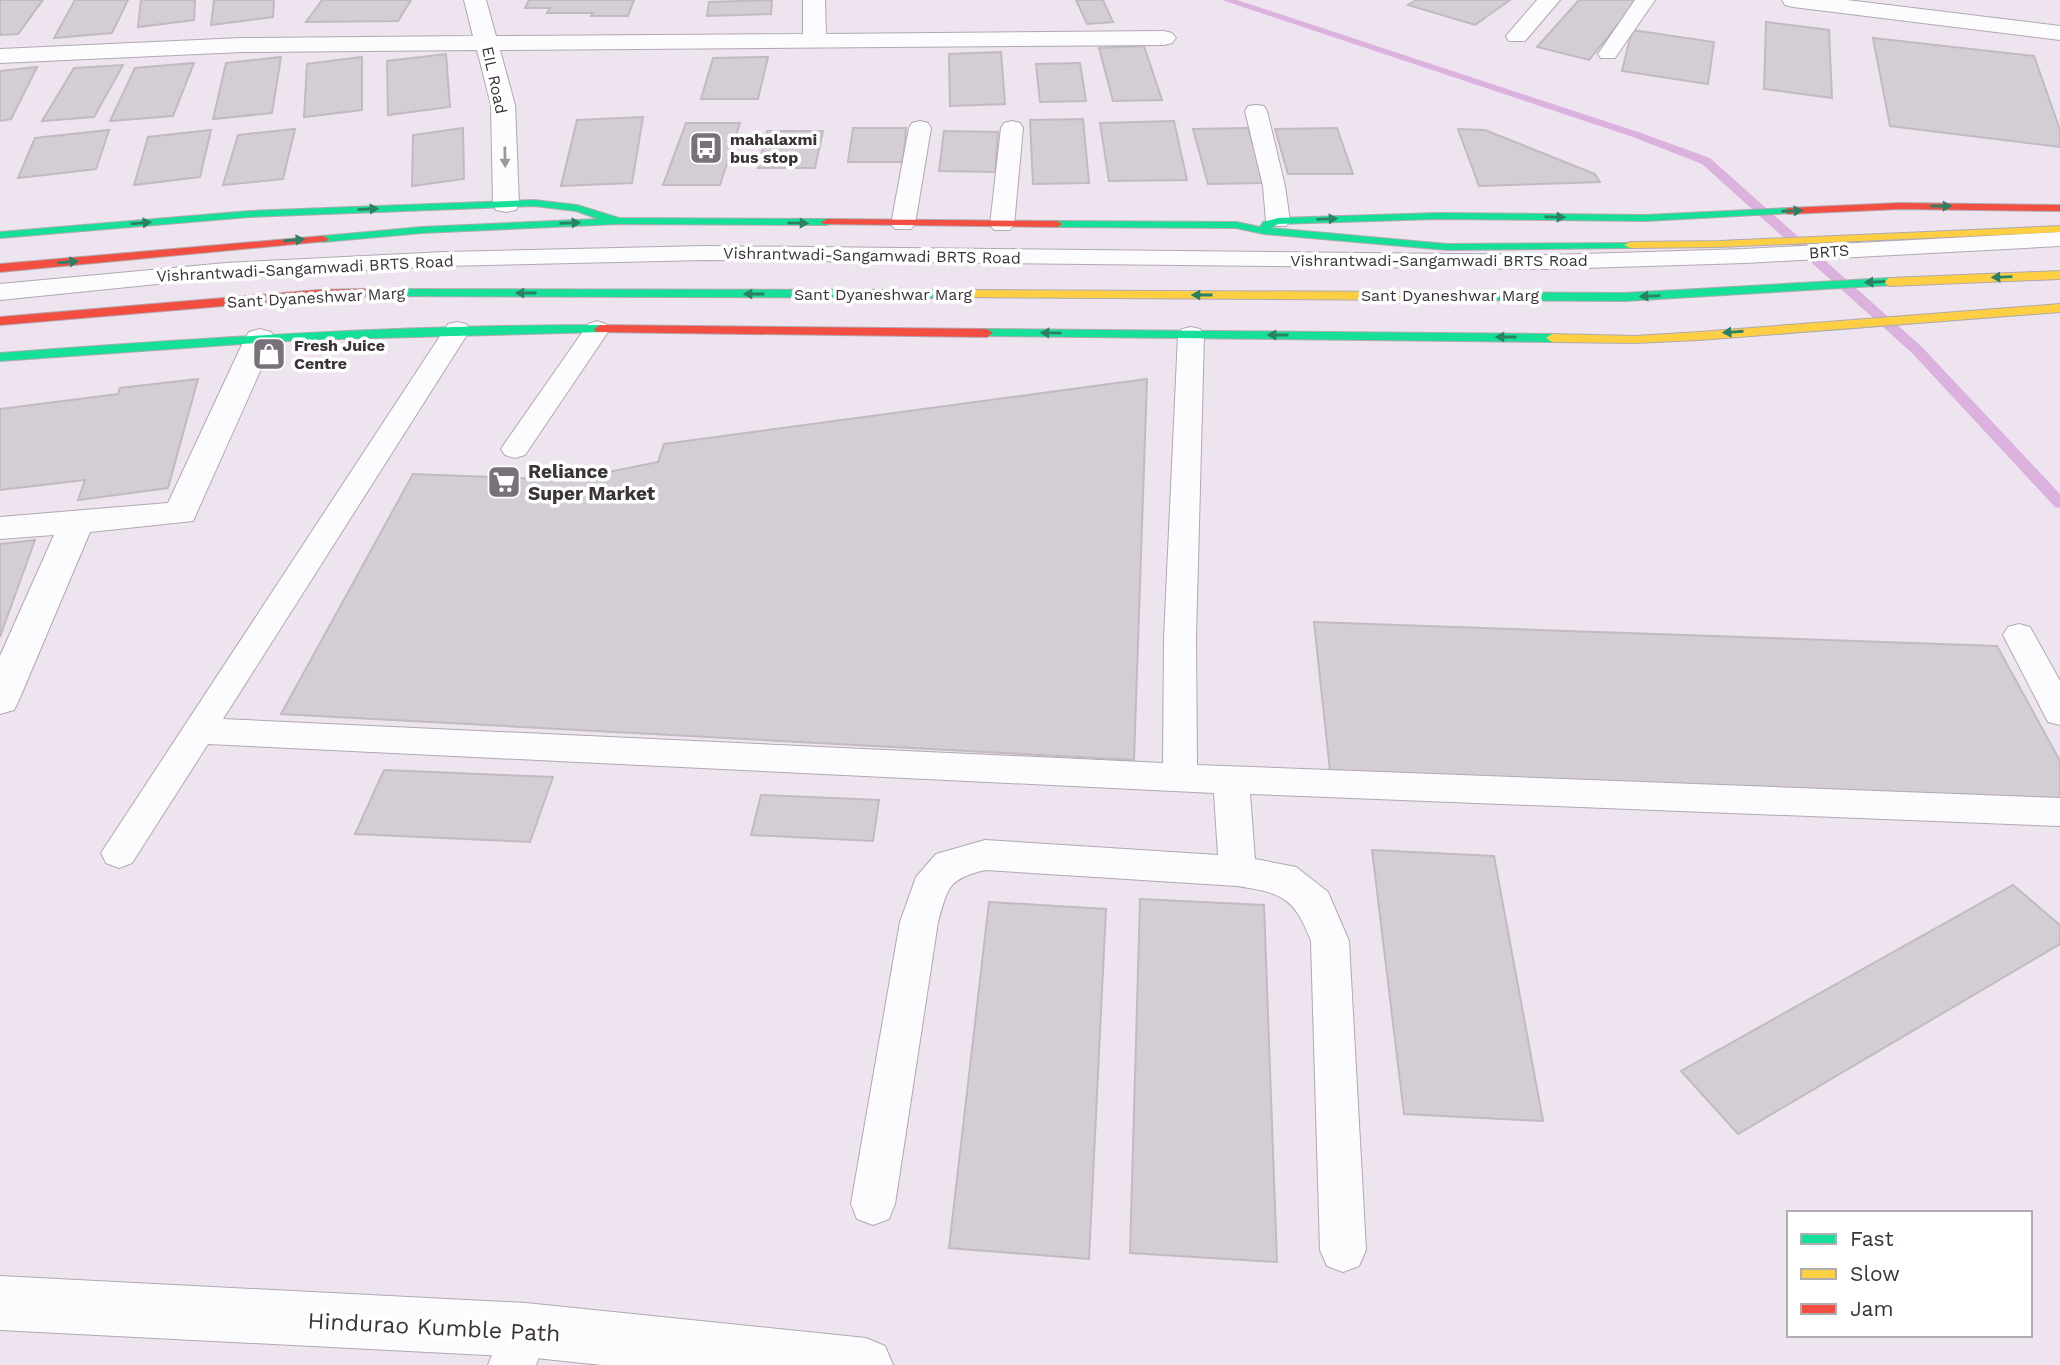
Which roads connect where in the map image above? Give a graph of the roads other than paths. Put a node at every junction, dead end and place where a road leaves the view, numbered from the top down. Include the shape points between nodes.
1 (475, 0) edge
2 (814, 0) edge
3 (1549, 0) edge
4 (1645, 0) edge
5 (1793, 0) edge
6 (2060, 33) edge
7 (1517, 36) dead end
8 (1164, 38) dead end
9 (815, 40) junction
10 (486, 42) junction
11 (1608, 54) dead end
12 (0, 56) edge
13 (1256, 111) dead end
14 (920, 128) dead end
15 (1012, 128) dead end
16 (506, 204) junction
17 (2060, 208) edge
18 (618, 221) junction
19 (903, 224) junction
20 (1002, 225) junction
21 (1271, 226) junction
22 (2060, 229) edge
23 (0, 235) edge
24 (2060, 239) edge
25 (1745, 256) joint
26 (0, 268) edge
27 (2060, 275) edge
28 (0, 292) edge
29 (2060, 308) edge
30 (0, 321) edge
31 (597, 329) junction
32 (457, 330) junction
33 (1191, 335) junction
34 (260, 338) junction
35 (0, 357) edge
36 (514, 449) dead end
37 (77, 522) junction
38 (0, 528) edge
39 (2019, 635) dead end
40 (0, 700) edge
41 (2060, 713) edge
42 (198, 731) junction
43 (1180, 778) junction
44 (1231, 780) junction
45 (2060, 812) edge
46 (119, 853) dead end
47 (1237, 871) junction
48 (873, 1204) dead end
49 (1343, 1250) dead end
50 (0, 1303) edge
51 (519, 1348) edge
52 (866, 1365) edge

1 - 10 street, EIL Road
2 - 9 street
3 - 7 street
4 - 11 lane
5 - 6 street
8 - 9 street
9 - 10 street
10 - 12 street via 242,45
10 -> 16 street, EIL Road via 503,105
13 - 21 lane via 1274,187
14 - 19 lane
15 - 20 lane
16 - 18 main road via 566,204
23 -> 16 main road via 250,214
21 -> 17 main road via 1425,216 1645,218 1873,208
18 -> 19 main road
26 -> 18 main road via 422,230
19 - 20 main road
20 - 21 main road
21 - 22 main road via 1447,247 1719,244
24 - 25 lane, BRTS
25 - 28 lane, Vishrantwadi-Sangamwadi BRTS Road via 1551,262 691,254 328,264
27 -> 30 main road, Sant Dyaneshwar Marg via 1625,297 394,292 318,294
29 -> 33 main road via 1972,311 1646,339
31 - 32 main road
33 -> 31 main road
31 - 36 lane
32 - 34 main road
32 - 42 lane
33 - 43 lane
34 - 35 main road
34 - 37 street via 181,513
37 - 38 street
37 - 40 street
39 - 41 lane
42 - 43 lane
42 - 46 lane
43 - 44 lane
44 - 45 lane
44 - 47 lane
47 - 48 lane via 985,855 949,864 929,888 919,922
47 - 49 lane via 1283,878 1315,903 1330,941
50 - 51 street, Hindurao Kumble Path
51 - 52 street, Hindurao Kumble Path

